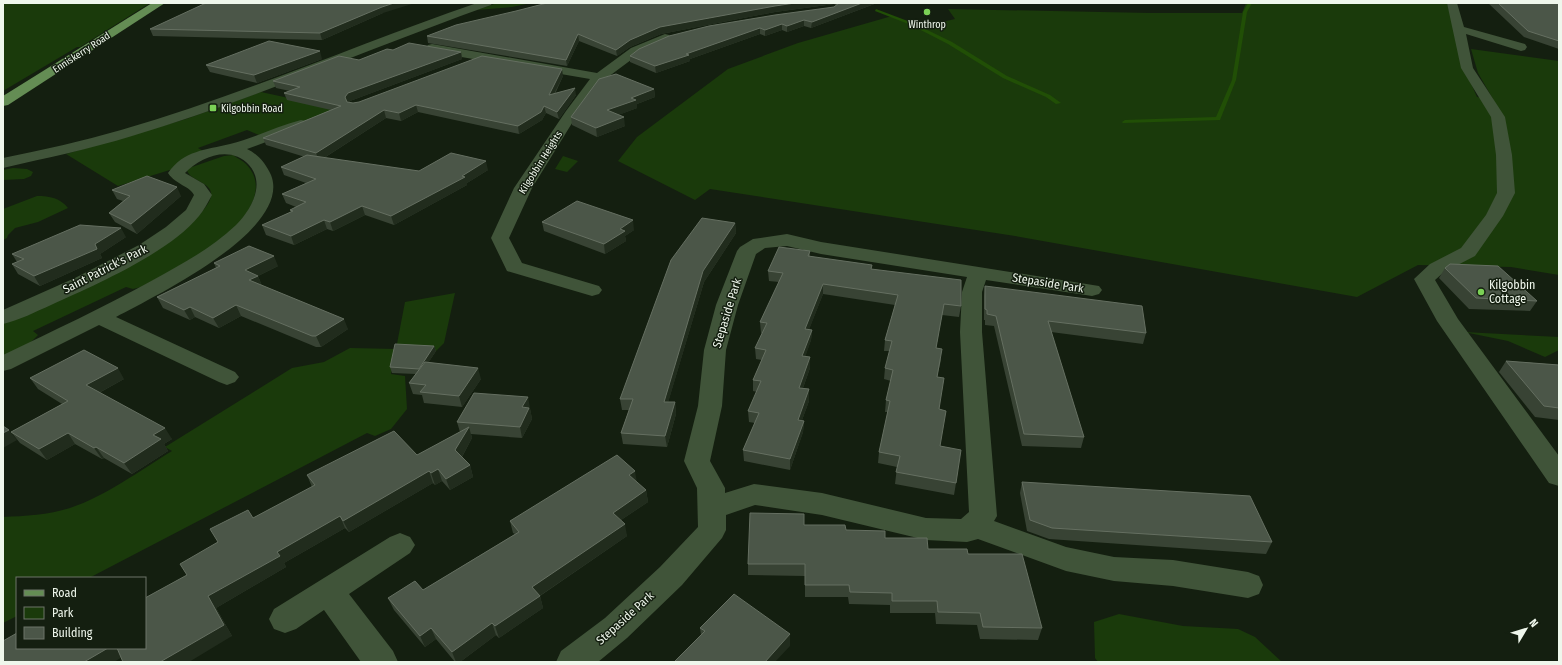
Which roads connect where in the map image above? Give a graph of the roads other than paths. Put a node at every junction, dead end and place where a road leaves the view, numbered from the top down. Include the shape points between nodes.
1 (160, 3) edge
2 (487, 3) edge
3 (1452, 3) edge
4 (1459, 29) junction
5 (680, 35) edge
6 (385, 40) junction
7 (407, 44) edge
8 (422, 46) edge
9 (1521, 47) dead end
10 (482, 57) junction
11 (460, 66) edge
12 (599, 77) junction
13 (3, 102) edge
14 (317, 118) edge
15 (231, 149) junction
16 (3, 163) edge
17 (978, 272) junction
18 (592, 290) dead end
19 (1092, 290) dead end
20 (99, 317) junction
21 (3, 318) edge
22 (3, 364) edge
23 (227, 377) dead end
24 (1559, 476) edge
25 (710, 509) junction
26 (973, 525) junction
27 (400, 545) dead end
28 (1248, 585) dead end
29 (328, 591) junction
30 (285, 619) dead end
31 (381, 662) edge
32 (573, 662) edge

1 - 13 main road, Enniskerry Road
2 - 6 street
3 - 4 street
4 - 9 street
4 - 24 street via 1467,68 1498,117 1506,193 1494,216 1468,252 1436,268 1424,279 1448,321
5 - 12 street, Kilgobbin Heights via 665,38 635,51
6 - 7 street
6 - 16 street via 174,117 81,145
8 - 10 street
10 - 11 street
10 - 12 street
12 - 18 street, Kilgobbin Heights via 570,114 523,188 500,238 514,267
14 - 15 street
15 - 20 street via 246,155 264,176 263,197 252,218 212,254
15 - 21 street, Saint Patrick's Park via 212,152 189,162 176,172 179,177 199,188 203,196 197,209 167,236 122,264
17 - 19 street, Stepaside Park
17 - 25 street, Stepaside Park via 821,248 787,240 760,243 747,251 727,305 715,350 710,406 697,461 711,488
17 - 26 street via 972,292 971,332 983,516
20 - 22 street
20 - 23 street
25 - 26 street via 754,494 822,504 926,529 967,531
25 - 32 street, Stepaside Park via 712,530 707,536 671,576 616,628
26 - 28 street via 1059,557 1114,569 1173,573
27 - 29 street
29 - 30 street
29 - 31 street

